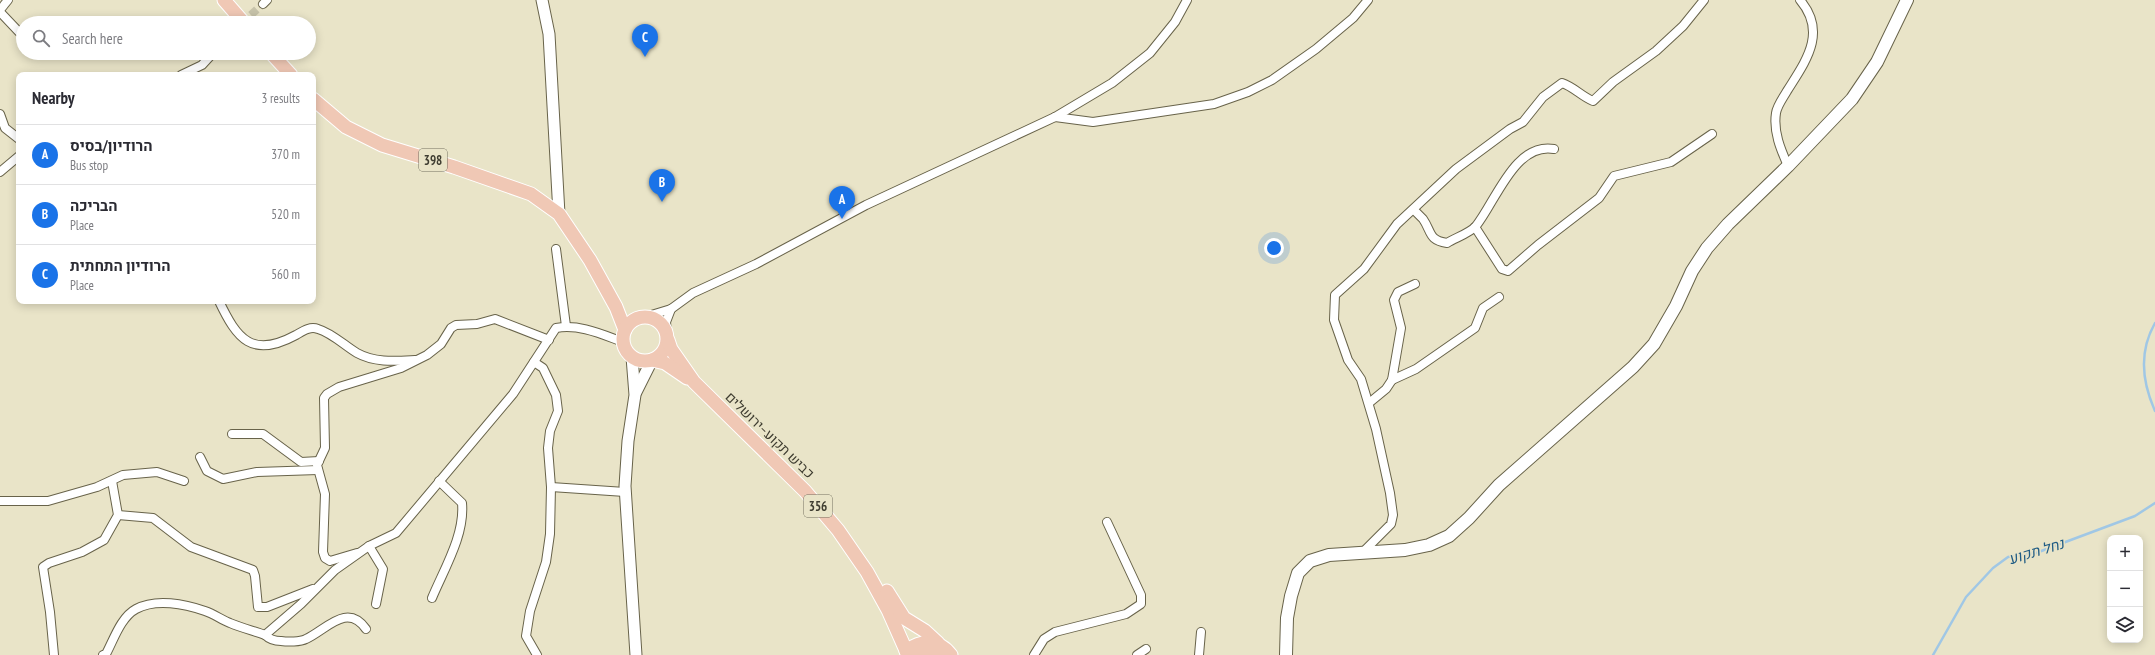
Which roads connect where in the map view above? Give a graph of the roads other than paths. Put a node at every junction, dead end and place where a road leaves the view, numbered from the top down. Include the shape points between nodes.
1 (8, 0) edge
2 (224, 0) edge
3 (542, 0) edge
4 (1187, 0) edge
5 (1368, 0) edge
6 (1704, 0) edge
7 (1800, 0) edge
8 (1907, 0) edge
9 (0, 11) edge
10 (238, 16) edge
11 (16, 29) edge
12 (207, 60) edge
13 (277, 60) edge
14 (187, 72) edge
15 (288, 72) edge
16 (316, 101) edge
17 (0, 114) edge
18 (1055, 117) junction
19 (1712, 134) dead end
20 (16, 137) edge
21 (1554, 149) dead end
22 (16, 159) edge
23 (1788, 166) junction
24 (0, 172) edge
25 (1414, 210) junction
26 (559, 214) junction
27 (1475, 227) junction
28 (556, 249) dead end
29 (1415, 284) dead end
30 (1499, 297) dead end
31 (220, 304) edge
32 (616, 307) junction
33 (671, 309) junction
34 (642, 317) junction
35 (566, 326) junction
36 (624, 336) junction
37 (668, 336) junction
38 (549, 340) junction
39 (632, 357) junction
40 (417, 360) junction
41 (652, 360) junction
42 (534, 362) junction
43 (1392, 380) junction
44 (694, 382) junction
45 (635, 394) junction
46 (1369, 403) junction
47 (232, 434) dead end
48 (200, 456) dead end
49 (319, 461) junction
50 (318, 470) junction
51 (112, 481) junction
52 (184, 481) dead end
53 (439, 481) junction
54 (551, 487) junction
55 (625, 492) junction
56 (0, 501) edge
57 (118, 515) junction
58 (1107, 522) dead end
59 (369, 546) junction
60 (849, 546) junction
61 (1364, 551) junction
62 (361, 552) junction
63 (316, 588) junction
64 (432, 598) dead end
65 (376, 604) dead end
66 (366, 629) dead end
67 (1202, 632) dead end
68 (265, 635) junction
69 (939, 649) edge
70 (1146, 649) dead end
71 (907, 653) edge
72 (54, 655) edge
73 (106, 655) edge
74 (537, 655) edge
75 (636, 655) edge
76 (951, 655) edge
77 (1034, 655) edge
78 (1137, 655) edge
79 (1199, 655) edge
80 (1286, 655) edge

1 - 9 street
2 - 10 main road
3 - 26 street via 549,34
4 - 18 street via 1175,22 1150,53 1112,83
5 - 18 street via 1353,18 1316,50 1272,80 1248,92 1214,104 1094,122
6 - 25 street via 1683,26 1656,51 1613,82 1593,101 1583,97 1572,86 1562,83 1543,97 1523,122 1456,168
7 - 23 street via 1810,16 1813,34 1811,49 1776,113 1778,144
8 - 23 main road via 1877,62 1852,99
9 - 11 street
12 - 14 street
13 - 15 main road
16 - 26 main road, 398 via 346,127 382,144 531,194
17 - 20 street via 5,128
18 - 33 street via 866,206 693,294
19 - 27 street via 1671,162 1614,176 1599,198 1508,271 1502,269
21 - 27 street via 1545,148 1525,156 1512,170
22 - 24 street
23 - 61 main road via 1707,248 1692,271 1654,344 1633,367 1499,485 1469,518 1449,536 1429,545 1405,550
25 - 27 street via 1424,220 1428,233 1437,241 1447,243
25 - 46 street via 1397,224 1364,269 1334,294 1334,320 1348,360 1361,379
26 - 32 main road, 398 via 590,260
28 - 35 street
29 - 43 street via 1398,292 1394,300 1401,328
30 - 43 street via 1483,308 1475,328 1416,369
31 - 40 street via 232,327 242,338 256,345 274,345 310,328 319,329 359,354 381,361
32 - 34 main road
32 - 36 main road, 398
33 - 34 street
33 - 37 street via 666,322
34 - 36 main road
34 - 37 main road via 659,321
35 - 36 street
35 - 38 street via 556,328
36 - 39 main road via 627,352
37 - 41 main road via 662,353
37 - 44 main road, כביש תקוע–ירושלים / 356 via 671,349
38 - 40 street via 506,322 488,320 477,324 456,325 436,349
38 - 42 street
39 - 41 main road via 638,360
39 - 45 street
40 - 49 street via 401,368 339,387 327,394 324,398 325,448
41 - 44 main road, כביש תקוע–ירושלים / 356 via 665,363
41 - 45 street
42 - 53 street via 513,394
42 - 54 street via 543,368 556,395 558,411 550,431 548,448
43 - 46 street via 1386,389
44 - 60 main road, כביש תקוע–ירושלים / 356 via 805,491
45 - 55 street via 628,441
46 - 61 street via 1393,515 1390,524
47 - 49 street via 263,434 301,462
48 - 50 street via 207,471 223,479 257,472
49 - 50 street
50 - 62 street via 325,494 325,558 330,561
51 - 52 street via 123,475 157,472
51 - 56 street via 48,501
51 - 57 street
53 - 59 street via 396,533
53 - 64 street via 462,503 463,514 454,546
54 - 55 street
54 - 74 street via 550,534 546,562 530,611 526,636
55 - 75 street
57 - 63 street via 152,518 191,547 252,570 258,606 267,607
57 - 72 street via 104,540 82,552 43,567
58 - 77 street via 1141,595 1141,604 1126,614 1055,632 1044,639
59 - 62 street
59 - 65 street via 383,570
60 - 69 main road via 863,554 904,618 925,631
60 - 71 main road, כביש תקוע–ירושלים / 356 via 888,610
61 - 80 main road via 1329,555 1310,561 1298,573 1287,618
62 - 63 street via 334,570
63 - 68 street
66 - 68 street via 362,622 347,617 327,625 305,640 274,641
67 - 79 street
68 - 73 street via 229,623 206,611 178,604 157,603 136,609 121,624
69 - 71 main road via 914,655
69 - 76 main road
70 - 78 street

